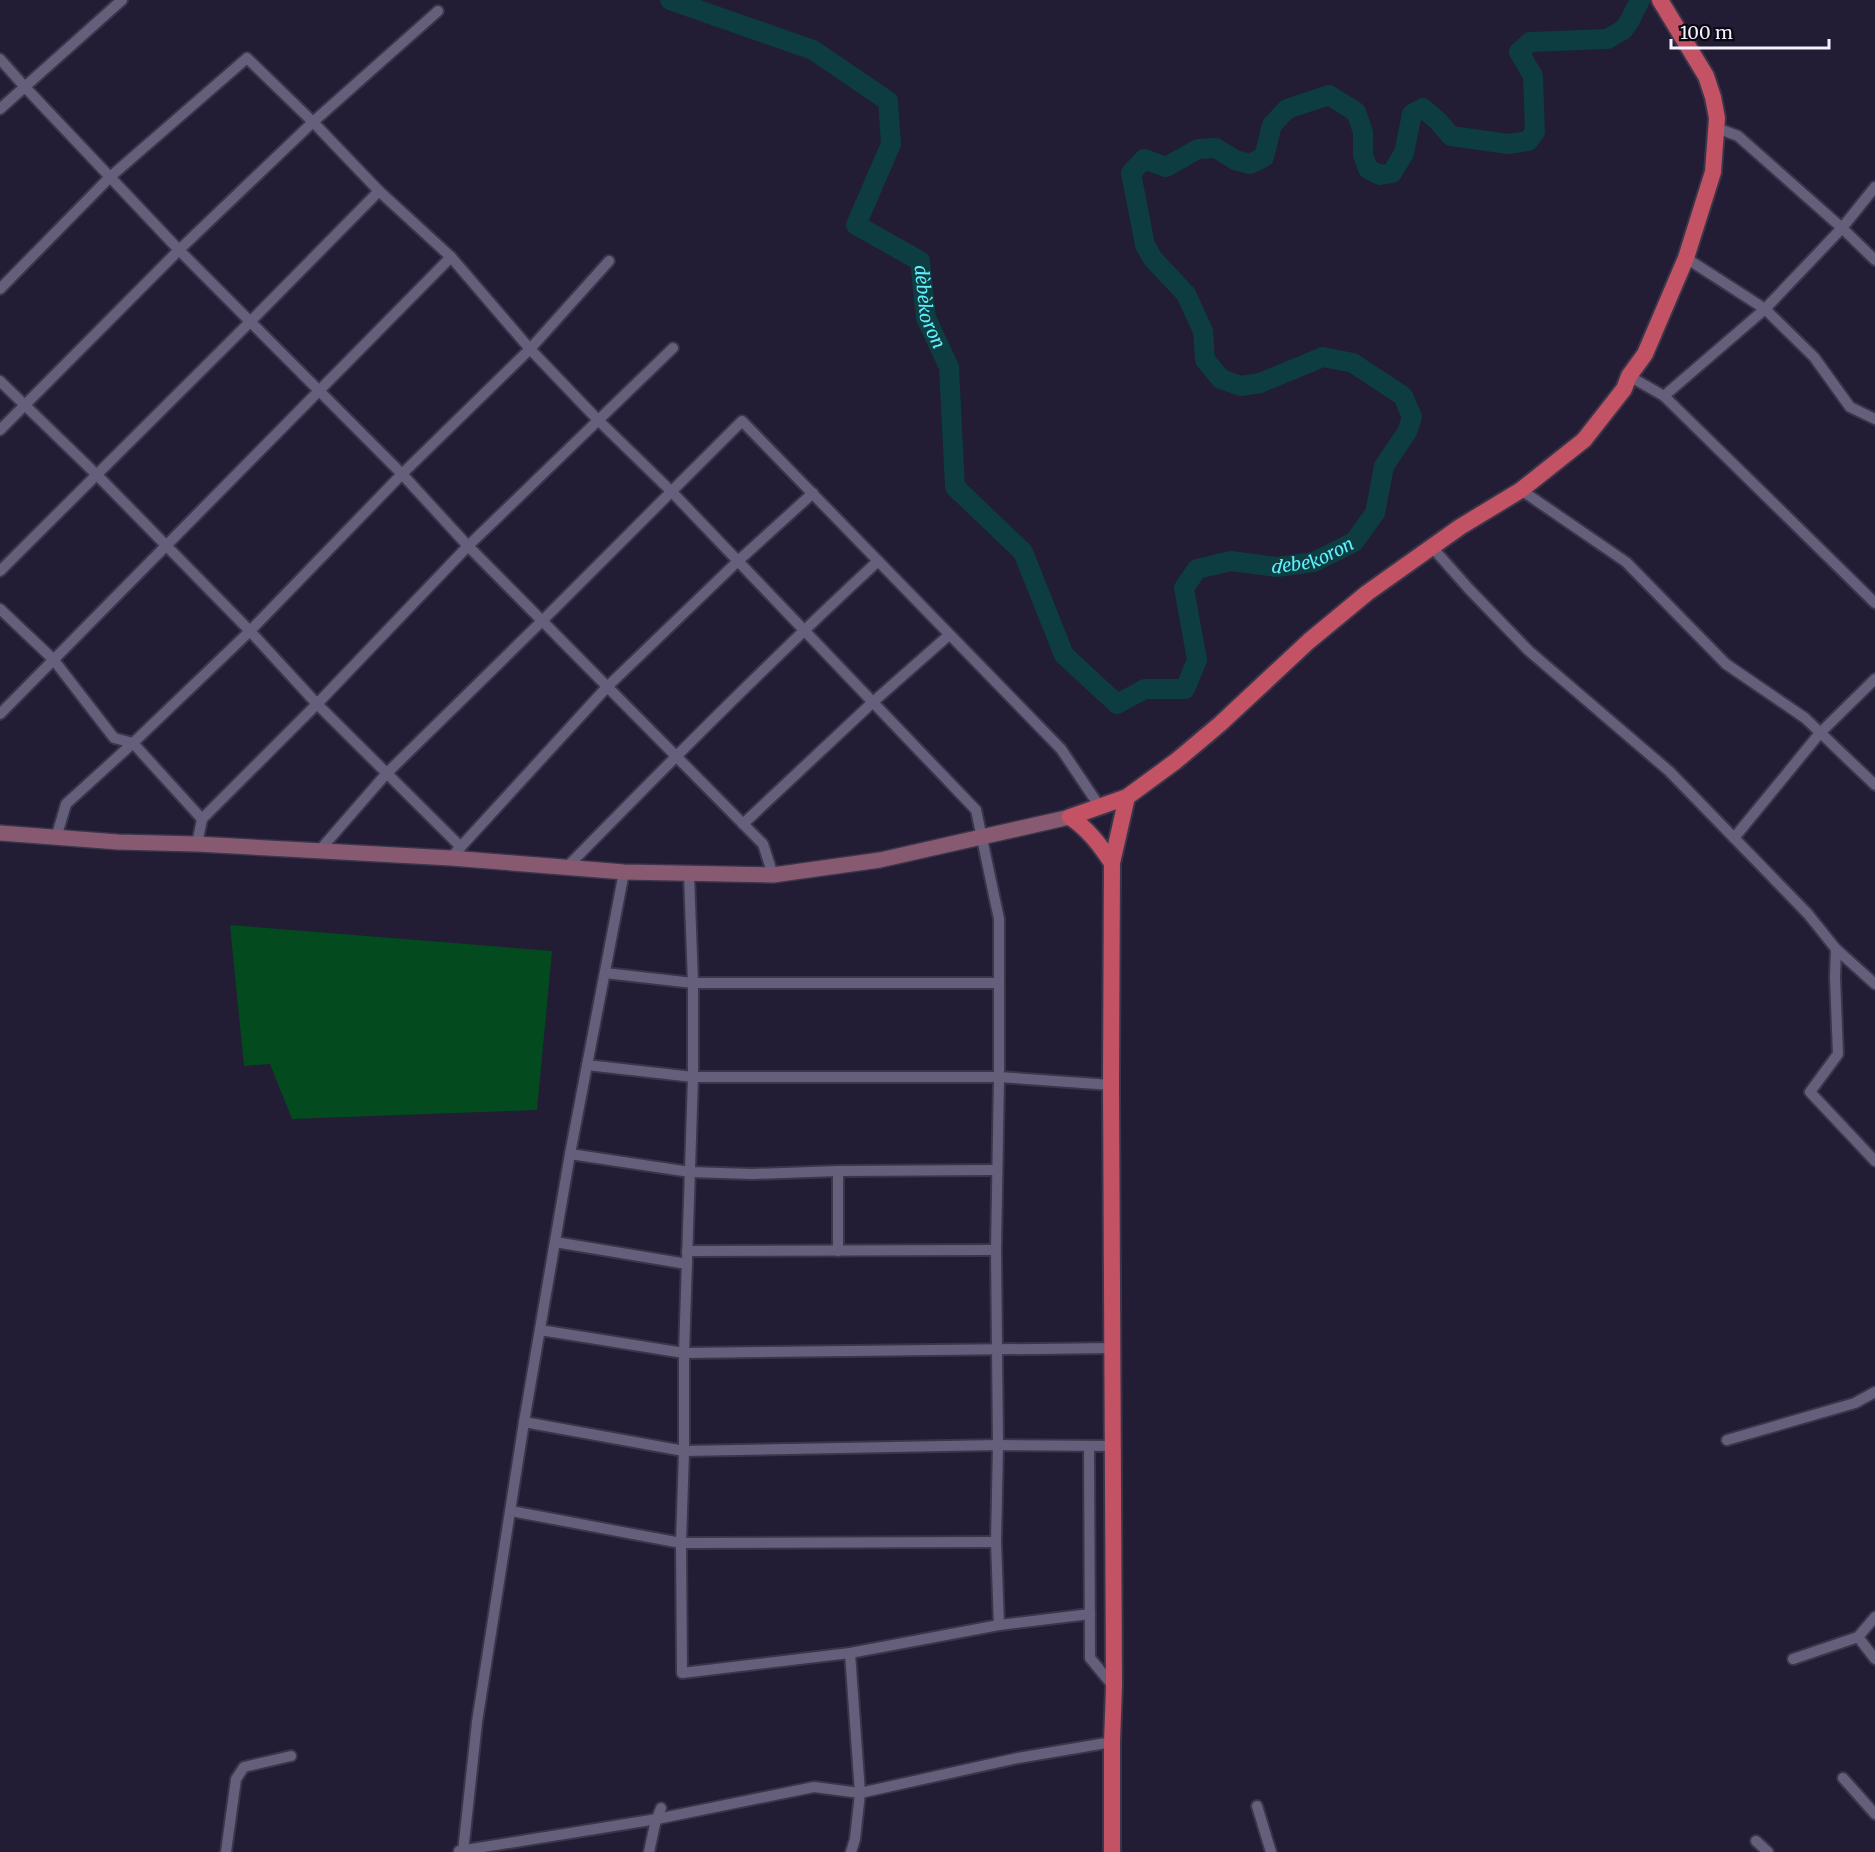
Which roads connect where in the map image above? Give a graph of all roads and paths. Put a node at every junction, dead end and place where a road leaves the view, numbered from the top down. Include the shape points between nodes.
1 (122, 0) edge
2 (1660, 0) edge
3 (438, 11) dead end
4 (0, 59) edge
5 (24, 86) junction
6 (0, 109) edge
7 (313, 122) junction
8 (1717, 128) junction
9 (110, 177) junction
10 (1875, 187) edge
11 (379, 191) junction
12 (1842, 228) junction
13 (179, 250) junction
14 (451, 257) junction
15 (1686, 258) junction
16 (1875, 260) edge
17 (609, 261) dead end
18 (0, 289) edge
19 (1765, 309) junction
20 (250, 322) junction
21 (673, 348) dead end
22 (530, 349) junction
23 (1629, 376) junction
24 (0, 381) edge
25 (319, 392) junction
26 (1664, 396) junction
27 (25, 405) junction
28 (597, 419) junction
29 (1875, 420) edge
30 (0, 429) edge
31 (402, 474) junction
32 (97, 475) junction
33 (1521, 490) junction
34 (671, 491) junction
35 (813, 493) junction
36 (166, 545) junction
37 (468, 546) junction
38 (1431, 546) junction
39 (738, 561) junction
40 (878, 561) junction
41 (0, 571) edge
42 (1875, 603) edge
43 (0, 609) edge
44 (542, 621) junction
45 (804, 630) junction
46 (250, 631) junction
47 (950, 635) junction
48 (53, 659) junction
49 (1875, 679) edge
50 (607, 687) junction
51 (873, 702) junction
52 (317, 704) junction
53 (0, 714) edge
54 (1820, 733) junction
55 (133, 743) junction
56 (675, 756) junction
57 (386, 774) junction
58 (1875, 785) edge
59 (1128, 797) junction
60 (1100, 807) junction
61 (1070, 817) junction
62 (202, 819) junction
63 (742, 824) junction
64 (0, 833) edge
65 (982, 837) junction
66 (56, 838) junction
67 (1734, 838) junction
68 (197, 844) junction
69 (319, 850) junction
70 (456, 853) junction
71 (1112, 863) junction
72 (567, 867) junction
73 (624, 872) junction
74 (689, 875) junction
75 (773, 875) junction
76 (1836, 949) junction
77 (604, 973) junction
78 (999, 983) junction
79 (693, 984) junction
80 (1875, 984) edge
81 (587, 1065) junction
82 (693, 1077) junction
83 (999, 1077) junction
84 (1111, 1085) junction
85 (570, 1154) junction
86 (1875, 1161) edge
87 (997, 1170) junction
88 (838, 1171) junction
89 (690, 1173) junction
90 (555, 1242) junction
91 (996, 1250) junction
92 (687, 1251) junction
93 (838, 1251) junction
94 (687, 1264) junction
95 (540, 1330) junction
96 (997, 1348) junction
97 (1113, 1348) junction
98 (684, 1353) junction
99 (1875, 1392) edge
100 (524, 1422) junction
101 (1727, 1440) dead end
102 (998, 1445) junction
103 (1089, 1446) junction
104 (1113, 1446) junction
105 (684, 1451) junction
106 (511, 1511) junction
107 (996, 1542) junction
108 (681, 1544) junction
109 (1090, 1614) junction
110 (1875, 1617) edge
111 (999, 1625) junction
112 (1858, 1637) junction
113 (850, 1653) junction
114 (1794, 1659) dead end
115 (1875, 1659) edge
116 (1114, 1687) junction
117 (1112, 1742) junction
118 (291, 1756) dead end
119 (1843, 1778) dead end
120 (860, 1793) junction
121 (1257, 1806) dead end
122 (661, 1808) dead end
123 (1875, 1814) edge
124 (657, 1819) junction
125 (1756, 1841) dead end
126 (461, 1851) edge
127 (226, 1852) edge
128 (649, 1852) edge
129 (851, 1852) edge
130 (1112, 1852) edge
131 (1271, 1852) edge
132 (1768, 1852) edge

1 - 5 street
2 - 8 highway via 1706,76
3 - 7 street
4 - 5 street
5 - 6 street
5 - 9 street
7 - 9 street via 247,58
7 - 11 street
7 - 13 street
8 - 12 street via 1738,136
8 - 15 highway via 1713,172
9 - 13 street
9 - 18 street
10 - 12 street
11 - 14 street
11 - 20 street
12 - 16 street
12 - 19 street
13 - 20 street
13 - 27 street
14 - 22 street
14 - 25 street
15 - 19 street
15 - 23 highway via 1645,354
17 - 22 street
19 - 26 street
19 - 29 street via 1814,357 1850,407
20 - 25 street
20 - 32 street
21 - 28 street
22 - 28 street
22 - 31 street
23 - 26 street
23 - 33 highway via 1624,389 1584,440
24 - 27 street
25 - 31 street
25 - 36 street
26 - 42 street
27 - 30 street
27 - 32 street
28 - 34 street
28 - 37 street
31 - 37 street
31 - 46 street
32 - 36 street
32 - 41 street
33 - 38 highway
33 - 54 street via 1626,562 1726,664 1805,718
34 - 35 street via 742,421
34 - 39 street
34 - 44 street
35 - 39 street
35 - 40 street
36 - 46 street
36 - 48 street
37 - 44 street
37 - 52 street
38 - 59 highway via 1316,634 1220,724
38 - 67 street via 1530,651 1669,771
39 - 45 street
39 - 50 street
40 - 45 street
40 - 47 street
43 - 48 street
44 - 50 street
44 - 57 street
45 - 51 street
45 - 56 street
46 - 52 street
46 - 55 street
47 - 51 street
47 - 60 street via 1061,749
48 - 53 street
48 - 55 street via 114,738
49 - 54 street
50 - 56 street
50 - 70 street
51 - 63 street
51 - 65 street via 976,810
52 - 57 street
52 - 62 street
54 - 58 street
54 - 67 street
55 - 62 street
55 - 66 street via 66,804
56 - 63 street
56 - 72 street
57 - 69 street
57 - 70 street
59 - 60 highway
59 - 71 highway
60 - 61 highway
61 - 65 main road
61 - 71 highway via 1093,837
62 - 68 street
63 - 75 street via 763,844
64 - 66 main road
65 - 75 main road via 880,860
65 - 78 street via 999,919
66 - 68 main road
67 - 76 street via 1808,914
68 - 69 main road
69 - 70 main road
70 - 72 main road
71 - 84 highway
72 - 73 main road
73 - 74 main road
73 - 77 street
74 - 75 main road
74 - 79 street
76 - 80 street
76 - 86 street via 1838,1054 1810,1092
77 - 79 street
77 - 81 street
78 - 79 street
78 - 83 street
79 - 82 street
81 - 82 street
81 - 85 street
82 - 83 street
82 - 89 street
83 - 84 street
83 - 87 street
84 - 97 highway
85 - 89 street
85 - 90 street
87 - 88 street
87 - 91 street
88 - 89 street
88 - 93 street
89 - 92 street
90 - 94 street
90 - 95 street
91 - 93 street
91 - 96 street
92 - 93 street
92 - 94 street
94 - 98 street
95 - 98 street
95 - 100 street
96 - 97 street
96 - 98 street
96 - 102 street
97 - 104 highway
98 - 105 street
99 - 101 street via 1855,1403
100 - 105 street
100 - 106 street
102 - 103 street
102 - 105 street
102 - 107 street
103 - 104 street
103 - 109 street
104 - 116 highway
105 - 108 street
106 - 108 street
106 - 126 street
107 - 108 street
107 - 111 street
108 - 113 street via 682,1673
109 - 111 street
109 - 116 street via 1090,1658
110 - 112 street
111 - 113 street
112 - 114 street
112 - 115 street
113 - 120 street
116 - 117 highway
117 - 120 street
117 - 130 highway
118 - 127 street via 244,1767 239,1772
119 - 123 street
120 - 124 street via 814,1787
120 - 129 street
121 - 131 street
122 - 124 street
124 - 126 street
124 - 128 street
125 - 132 street

